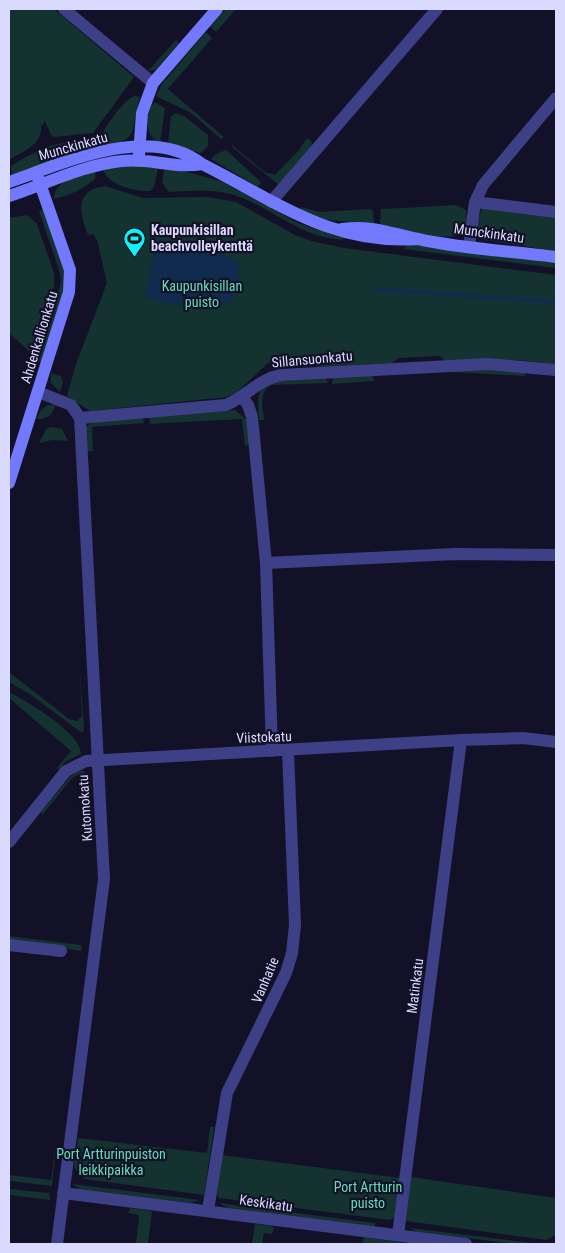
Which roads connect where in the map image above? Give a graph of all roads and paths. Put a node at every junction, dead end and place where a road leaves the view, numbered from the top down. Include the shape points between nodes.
1 (64, 9) edge
2 (217, 9) edge
3 (437, 9) edge
4 (153, 83) junction
5 (556, 98) edge
6 (139, 147) junction
7 (138, 160) junction
8 (202, 164) junction
9 (36, 172) junction
10 (9, 182) edge
11 (41, 185) junction
12 (9, 196) edge
13 (271, 202) junction
14 (475, 202) junction
15 (556, 212) edge
16 (469, 246) junction
17 (556, 257) edge
18 (556, 370) edge
19 (38, 392) junction
20 (242, 397) junction
21 (80, 418) junction
22 (9, 483) edge
23 (556, 555) edge
24 (266, 563) junction
25 (461, 740) junction
26 (556, 742) edge
27 (272, 751) junction
28 (288, 751) junction
29 (97, 760) junction
30 (9, 842) edge
31 (9, 945) edge
32 (61, 951) dead end
33 (63, 1193) junction
34 (208, 1210) junction
35 (398, 1235) junction
36 (57, 1244) edge
37 (466, 1244) edge

1 - 4 street
2 - 4 street
3 - 13 street
4 - 6 street via 142,113
5 - 14 street via 494,170
6 - 7 street
6 - 8 street, Munckinkatu via 189,154
6 - 9 street, Munckinkatu via 96,153
7 - 8 street, Munckinkatu via 185,167
7 - 11 street, Munckinkatu via 90,167
8 - 13 street, Munckinkatu
9 - 10 street, Munckinkatu
9 - 11 street, Ahdenkallionkatu
11 - 12 street, Munckinkatu
11 - 19 street, Ahdenkallionkatu via 71,281
13 - 16 street, Munckinkatu via 302,218 339,230 370,227 418,239
14 - 15 street
14 - 16 street
16 - 17 street, Munckinkatu
18 - 20 street, Sillansuonkatu via 488,364 281,375 263,380
19 - 21 street via 71,405
19 - 22 street, Ahdenkallionkatu
20 - 21 street, Sillansuonkatu via 226,405
20 - 24 street via 252,417
21 - 29 street, Kutomokatu
23 - 24 street via 456,554
24 - 27 street
25 - 26 street, Viistokatu via 523,738
25 - 28 street, Viistokatu
25 - 35 street, Matinkatu
27 - 28 street, Viistokatu
27 - 29 street, Viistokatu
28 - 34 street, Vanhatie via 295,924 292,953 286,973 227,1092
29 - 30 street, Viistokatu via 80,762 66,771
29 - 33 street, Kutomokatu via 104,878
31 - 32 street
33 - 34 street, Keskikatu
33 - 36 street, Kutomokatu
34 - 35 street, Keskikatu
35 - 37 street, Keskikatu

